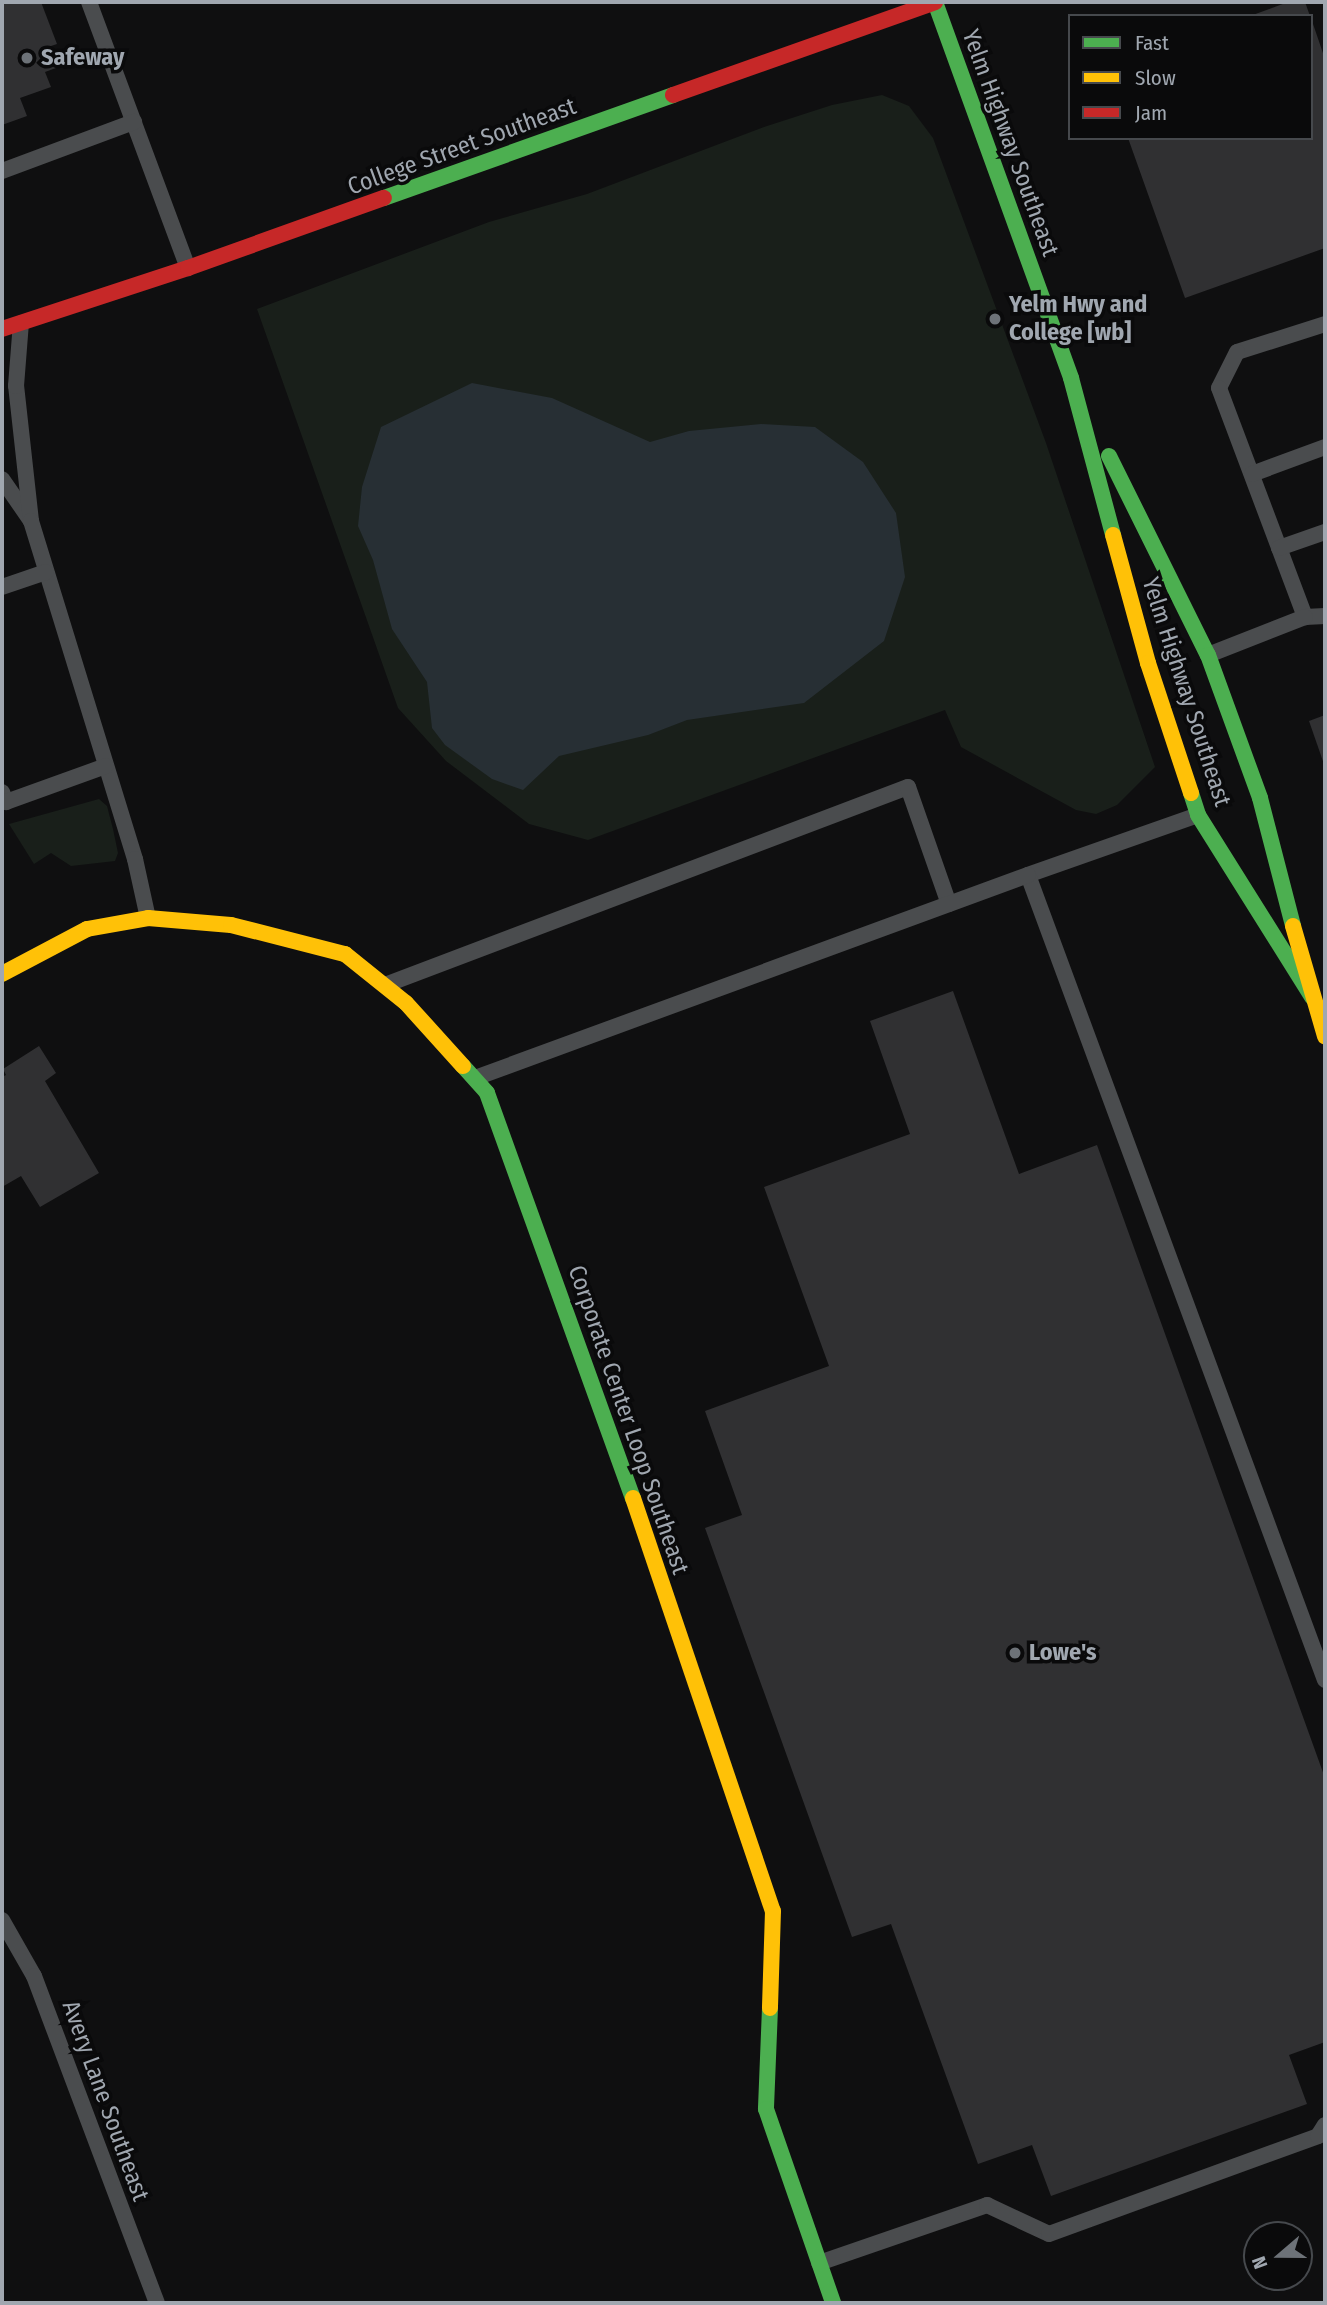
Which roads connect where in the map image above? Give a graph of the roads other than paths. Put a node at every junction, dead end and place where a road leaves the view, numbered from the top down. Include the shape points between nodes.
1 (89, 2) edge
2 (935, 2) edge
3 (134, 122) junction
4 (2, 171) edge
5 (188, 268) junction
6 (21, 322) junction
7 (1325, 324) edge
8 (2, 329) edge
9 (1071, 378) junction
10 (1325, 447) edge
11 (1252, 474) junction
12 (2, 479) edge
13 (31, 521) junction
14 (1325, 532) edge
15 (1279, 548) junction
16 (47, 572) junction
17 (2, 587) edge
18 (1325, 616) edge
19 (1305, 617) junction
20 (1208, 654) junction
21 (106, 766) junction
22 (2, 792) edge
23 (1198, 815) junction
24 (1028, 875) junction
25 (949, 904) junction
26 (148, 918) junction
27 (2, 974) edge
28 (384, 985) junction
29 (1312, 997) junction
30 (1325, 1036) edge
31 (474, 1078) junction
32 (1325, 1680) edge
33 (2, 1920) edge
34 (1325, 2124) edge
35 (819, 2263) junction
36 (157, 2303) edge
37 (833, 2303) edge

1 - 3 lane
2 - 5 main road, College Street Southeast
2 - 9 main road, Yelm Highway Southeast
3 - 4 lane
3 - 5 lane
5 - 6 main road, College Street Southeast
6 - 8 main road, College Street Southeast
6 - 13 lane via 16,386
7 - 11 lane via 1237,352 1219,388
9 - 20 main road, Yelm Highway Southeast
9 - 23 main road, Yelm Highway Southeast via 1148,663
10 - 11 lane
11 - 15 lane
12 - 13 lane
13 - 16 lane
14 - 15 lane
15 - 19 lane
16 - 17 lane
16 - 21 lane
18 - 19 lane
19 - 20 lane
20 - 29 main road, Yelm Highway Southeast via 1260,798
21 - 22 lane via 6,802
21 - 26 lane
23 - 24 lane
23 - 29 main road, Yelm Highway Southeast
24 - 25 lane
24 - 32 lane
25 - 28 lane via 908,787
25 - 31 lane
26 - 27 main road, Corporate Center Loop Southeast via 87,929
26 - 28 main road, Corporate Center Loop Southeast via 231,925 345,954
28 - 31 main road, Corporate Center Loop Southeast
29 - 30 main road, Yelm Highway Southeast
31 - 35 main road, Corporate Center Loop Southeast via 487,1093 593,1386 773,1911 765,2109
33 - 36 lane, Avery Lane Southeast via 34,1976
34 - 35 lane via 1318,2136 1049,2234 987,2204
35 - 37 main road, Corporate Center Loop Southeast

